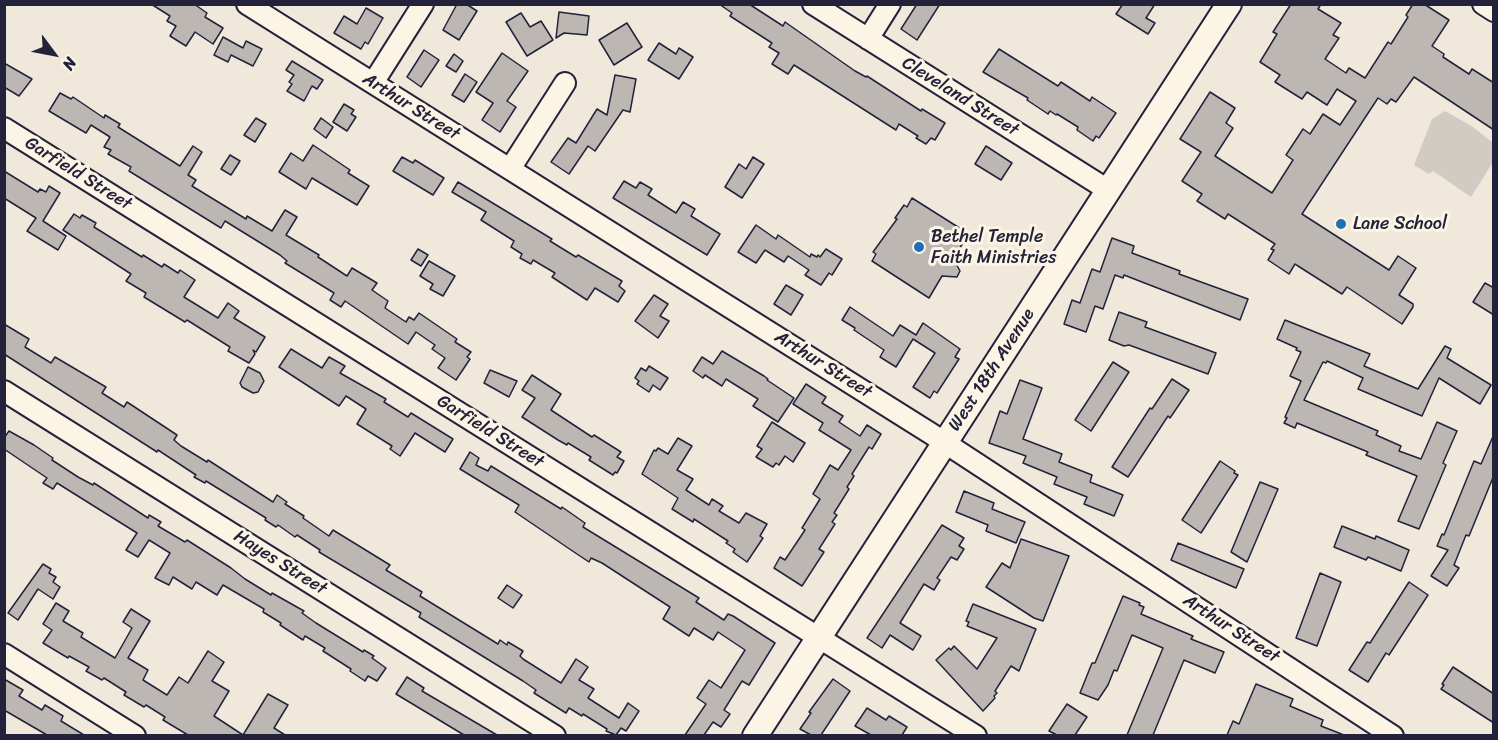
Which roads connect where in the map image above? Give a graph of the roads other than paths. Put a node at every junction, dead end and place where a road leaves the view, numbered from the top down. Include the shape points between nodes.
1 (247, 4) edge
2 (423, 4) edge
3 (813, 4) edge
4 (890, 4) edge
5 (1229, 4) edge
6 (1483, 4) edge
7 (1494, 11) edge
8 (868, 39) junction
9 (373, 83) junction
10 (565, 83) dead end
11 (4, 128) edge
12 (510, 169) junction
13 (1108, 190) junction
14 (4, 391) edge
15 (945, 443) junction
16 (819, 637) junction
17 (4, 654) edge
18 (135, 735) edge
19 (555, 735) edge
20 (755, 735) edge
21 (976, 735) edge
22 (1393, 735) edge

1 - 9 street, Arthur Street
2 - 9 street
3 - 8 street, Cleveland Street
4 - 8 street
5 - 13 main road, West 18th Avenue
6 - 7 street
8 - 13 street, Cleveland Street
9 - 12 street, Arthur Street
10 - 12 street
11 - 16 street, Garfield Street
12 - 15 street, Arthur Street
13 - 15 main road, West 18th Avenue
14 - 19 street, Hayes Street
15 - 16 main road, West 18th Avenue
15 - 22 street, Arthur Street
16 - 20 main road, West 18th Avenue
16 - 21 street, Garfield Street
17 - 18 street

